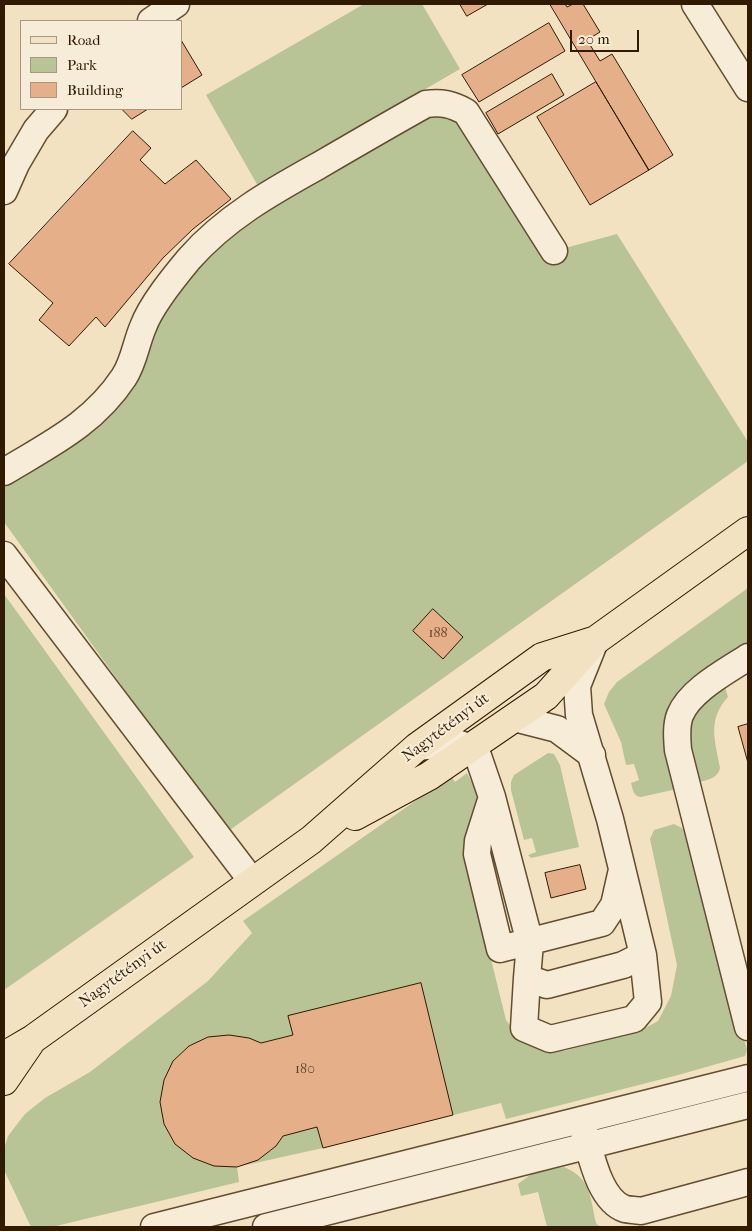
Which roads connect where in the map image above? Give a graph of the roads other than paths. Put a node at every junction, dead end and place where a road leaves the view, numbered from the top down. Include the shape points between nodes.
1 (176, 4) edge
2 (695, 4) edge
3 (152, 20) edge
4 (748, 88) edge
5 (53, 110) edge
6 (4, 191) edge
7 (554, 251) dead end
8 (4, 472) edge
9 (748, 531) edge
10 (4, 555) edge
11 (596, 640) junction
12 (748, 657) edge
13 (514, 718) junction
14 (417, 748) junction
15 (471, 748) junction
16 (592, 755) junction
17 (311, 840) junction
18 (621, 871) junction
19 (252, 881) junction
20 (530, 943) junction
21 (643, 955) junction
22 (527, 978) junction
23 (748, 1026) edge
24 (33, 1039) junction
25 (4, 1056) edge
26 (748, 1078) edge
27 (4, 1081) edge
28 (748, 1105) edge
29 (581, 1121) junction
30 (589, 1147) junction
31 (748, 1182) edge
32 (154, 1227) edge
33 (266, 1227) edge

1 - 3 street
2 - 4 street
5 - 6 street via 36,130
7 - 8 street via 466,112 440,102 426,104 270,192 224,225 190,258 164,291 143,325 129,368 102,406 74,430
9 - 11 main road, Nagytétényi út
10 - 19 street
11 - 13 main road, Nagytétényi út via 546,696
11 - 14 main road, Nagytétényi út via 542,657
11 - 16 street via 577,686 580,721
12 - 23 street via 689,700 680,715 677,733 678,750
13 - 15 main road, Nagytétényi út
13 - 16 street via 557,729
14 - 15 street via 458,743
14 - 17 main road, Nagytétényi út
15 - 17 main road, Nagytétényi út via 429,776
15 - 20 street via 478,756 492,797
16 - 18 street
17 - 19 main road, Nagytétényi út
18 - 20 street via 614,905 602,923
18 - 21 street
19 - 24 main road, Nagytétényi út
20 - 22 street
21 - 22 street via 623,965 547,985
21 - 22 street via 648,1002 634,1019 550,1039 524,1028
24 - 25 main road, Nagytétényi út
24 - 27 main road, Nagytétényi út
26 - 29 street
28 - 30 street
29 - 30 street
29 - 32 street
30 - 31 street via 609,1199 624,1209 641,1211
30 - 33 street

